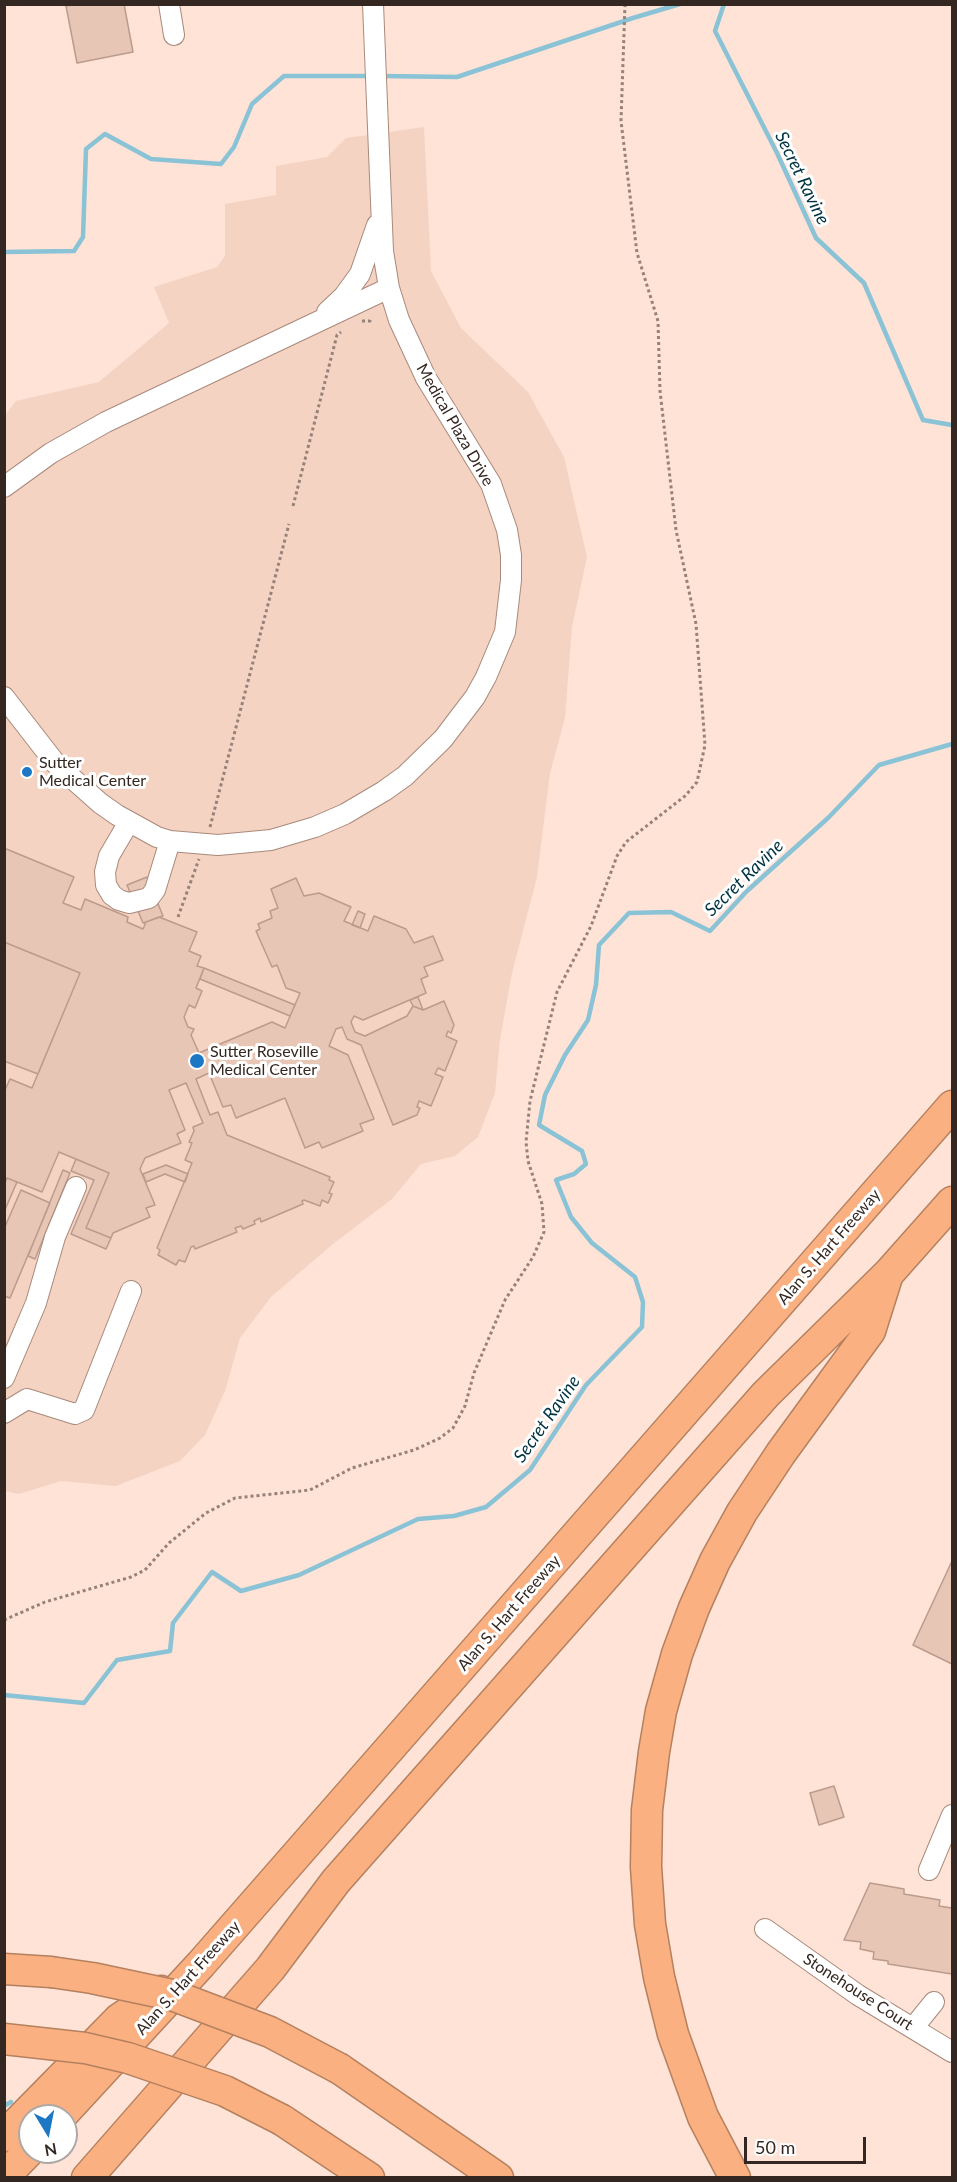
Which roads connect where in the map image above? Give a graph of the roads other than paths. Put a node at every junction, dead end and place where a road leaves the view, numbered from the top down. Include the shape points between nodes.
1 (169, 4) edge
2 (373, 4) edge
3 (174, 35) dead end
4 (381, 211) junction
5 (389, 288) junction
6 (316, 322) junction
7 (4, 487) edge
8 (4, 697) edge
9 (129, 822) junction
10 (170, 841) junction
11 (952, 1106) edge
12 (76, 1187) dead end
13 (952, 1202) edge
14 (889, 1273) junction
15 (131, 1291) dead end
16 (4, 1377) edge
17 (4, 1413) edge
18 (951, 1824) edge
19 (929, 1870) dead end
20 (765, 1929) dead end
21 (201, 1964) junction
22 (4, 1969) edge
23 (934, 2002) dead end
24 (912, 2028) junction
25 (4, 2039) edge
26 (952, 2052) edge
27 (72, 2104) edge
28 (4, 2136) edge
29 (18, 2162) edge
30 (4, 2177) edge
31 (87, 2178) edge
32 (369, 2178) edge
33 (498, 2178) edge
34 (735, 2178) edge

1 - 3 street
2 - 4 street, Medical Plaza Drive
4 - 5 street, Medical Plaza Drive
4 - 6 street via 360,274 344,296
5 - 6 street
5 - 10 street, Medical Plaza Drive via 395,312 426,378 482,468 500,507 511,555 505,632 486,677 459,719 405,776 384,790 345,814 271,840 203,846
6 - 7 street via 106,422 51,453
8 - 9 street, Medical Plaza Drive via 56,764 100,803
9 - 10 street, Medical Plaza Drive
9 - 10 street via 109,856 105,872 112,895 129,903 149,898 155,890
11 - 21 highway, Alan S. Hart Freeway
12 - 16 street via 55,1237 36,1303
13 - 14 highway
14 - 31 highway via 766,1394 336,1881 270,1969
14 - 34 highway via 870,1331 781,1453 715,1561 677,1653 654,1752 646,1867 659,1977 673,2034 703,2117
15 - 17 street via 84,1410 75,1414 27,1400
18 - 19 street
20 - 24 street, Stonehouse Court
21 - 27 highway, Alan S. Hart Freeway
21 - 28 highway via 119,2019
22 - 33 highway, bridge via 124,1984 182,1998 270,2032 340,2069
23 - 24 street
24 - 26 street, Stonehouse Court
25 - 32 highway, bridge via 85,2048 128,2058 225,2091 282,2120
29 - 30 highway

